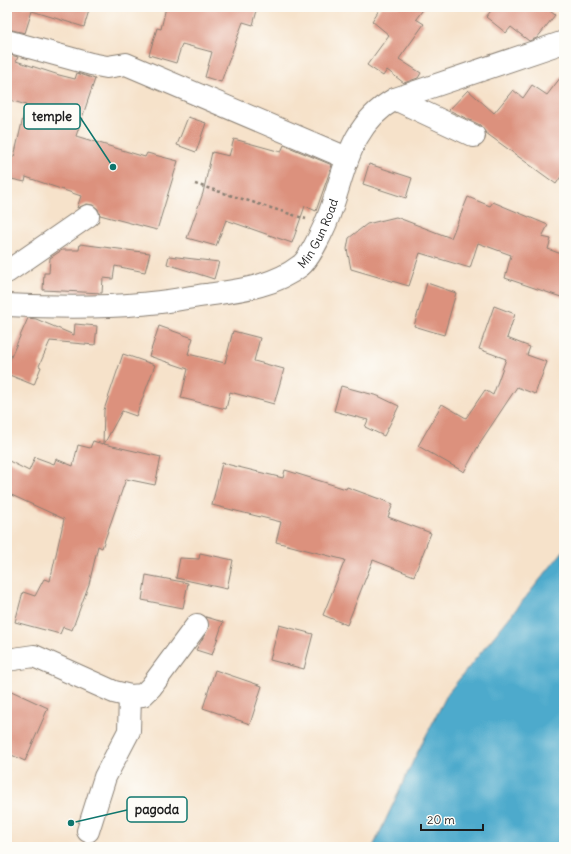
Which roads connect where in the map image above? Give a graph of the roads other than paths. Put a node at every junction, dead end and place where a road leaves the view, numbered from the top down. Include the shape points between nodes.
1 (7, 41) edge
2 (564, 42) edge
3 (394, 99) junction
4 (474, 136) dead end
5 (347, 158) junction
6 (88, 216) dead end
7 (7, 272) edge
8 (7, 305) edge
9 (197, 625) dead end
10 (7, 660) edge
11 (130, 696) junction
12 (88, 831) dead end

1 - 5 street via 91,64 107,67 126,64
2 - 3 street, Min Gun Road
3 - 4 street
3 - 5 street, Min Gun Road via 380,108 370,119
5 - 8 street, Min Gun Road via 325,226 302,265 289,275 242,289 140,304
6 - 7 street
9 - 11 street via 151,687 143,695
10 - 11 street via 34,656 114,692
11 - 12 street via 129,731 105,776

